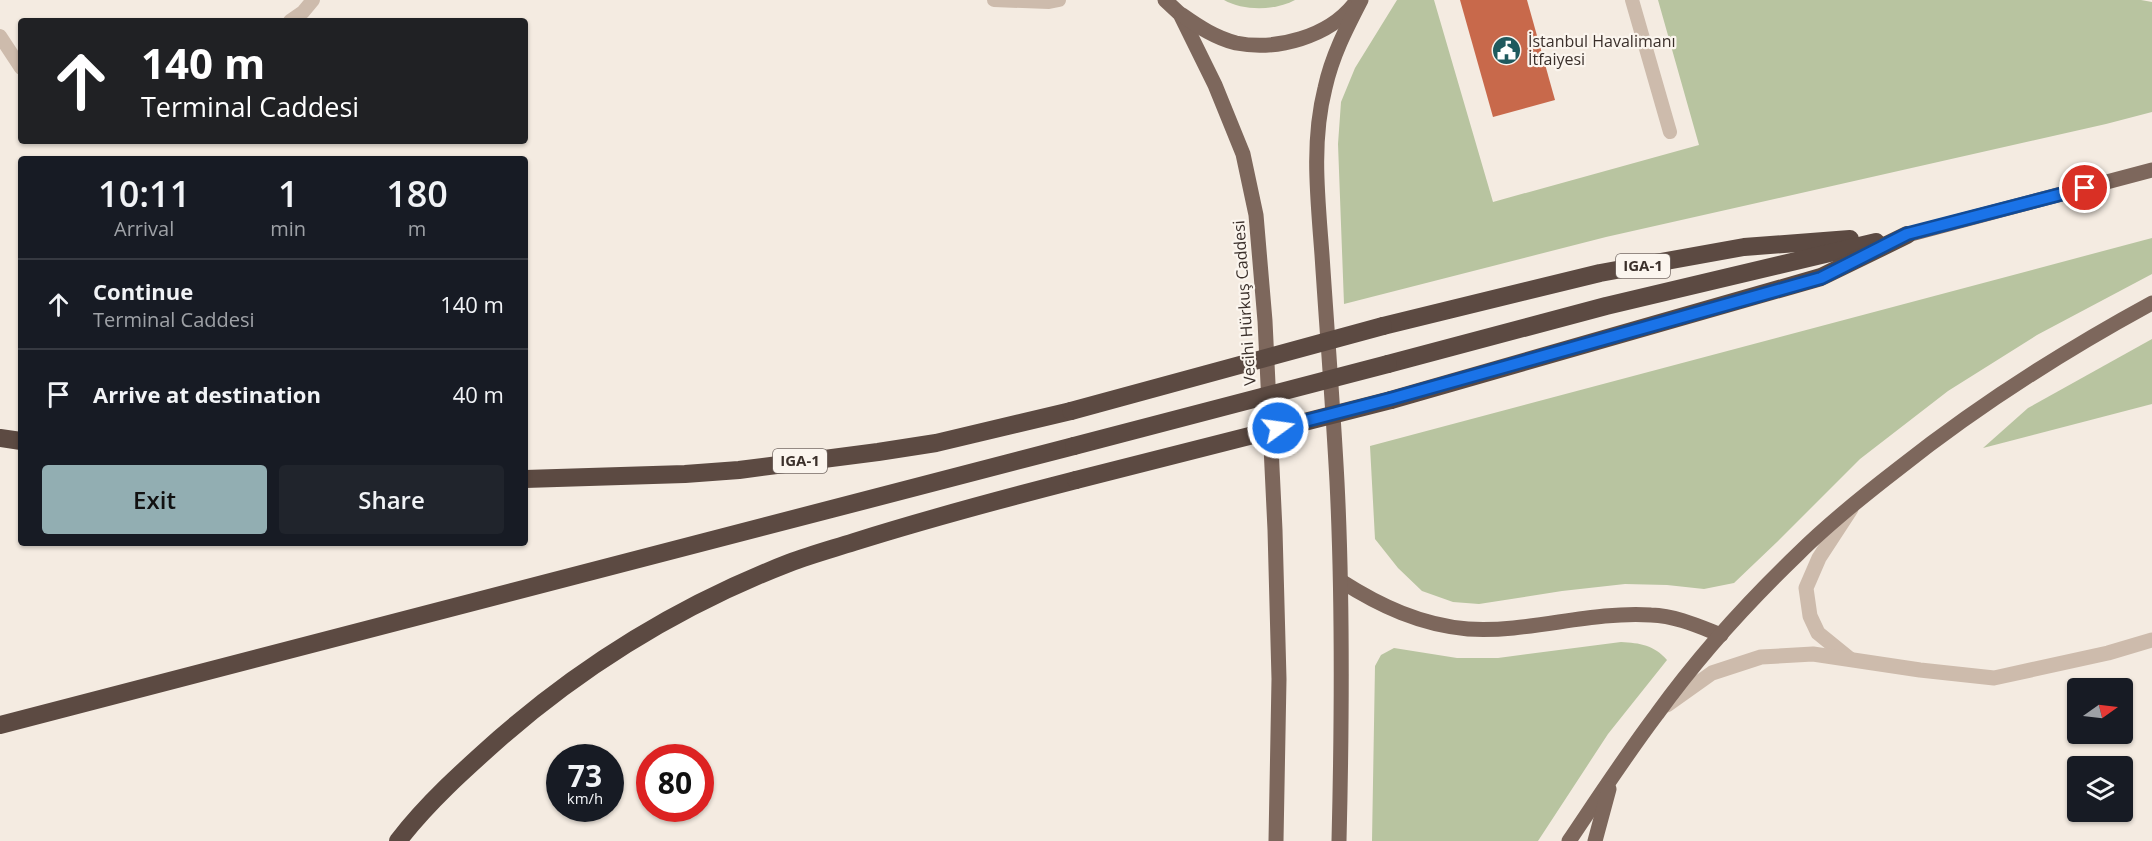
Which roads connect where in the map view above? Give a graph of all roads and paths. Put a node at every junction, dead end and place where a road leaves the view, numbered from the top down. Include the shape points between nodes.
1 (314, 0) edge
2 (994, 0) edge
3 (1059, 0) edge
4 (1165, 0) edge
5 (1359, 0) edge
6 (1632, 0) edge
7 (1180, 14) junction
8 (294, 18) edge
9 (0, 36) edge
10 (18, 64) edge
11 (1670, 132) dead end
12 (2152, 170) edge
13 (1907, 234) junction
14 (2152, 303) edge
15 (0, 438) edge
16 (18, 441) edge
17 (528, 478) edge
18 (1856, 502) junction
19 (1341, 581) junction
20 (1721, 635) junction
21 (2152, 640) edge
22 (1853, 661) junction
23 (1658, 712) junction
24 (0, 725) edge
25 (1612, 777) junction
26 (398, 841) edge
27 (1276, 841) edge
28 (1339, 841) edge
29 (1569, 841) edge
30 (1595, 841) edge

1 - 8 lane
2 - 3 lane
4 - 7 main road, Vecihi Hürkuş Caddesi
5 - 7 main road via 1328,27 1299,40 1267,45 1236,43 1216,36
5 - 19 main road via 1339,41 1327,80 1318,139 1316,193
6 - 11 lane
7 - 27 main road, Vecihi Hürkuş Caddesi via 1215,84 1243,154 1256,215 1275,530 1279,679
9 - 10 lane
12 - 13 main road
13 - 17 highway, IGA-1, bridge via 1744,247 1600,273 1383,326 1071,411 936,442 739,470
13 - 24 highway, bridge via 1606,306
13 - 26 highway, bridge via 1821,278 1390,399 894,529 791,562 694,606 621,647 551,696 464,769
14 - 18 main road via 2093,335 1954,424
15 - 16 highway
18 - 20 main road via 1798,553
18 - 22 street via 1819,558 1806,588 1810,616 1818,633
19 - 20 main road via 1416,619 1469,629 1621,614 1687,621
19 - 28 main road
20 - 23 main road
21 - 22 street via 1994,678
22 - 23 street via 1812,654 1761,657 1712,673
23 - 25 main road
25 - 29 main road
25 - 30 main road

